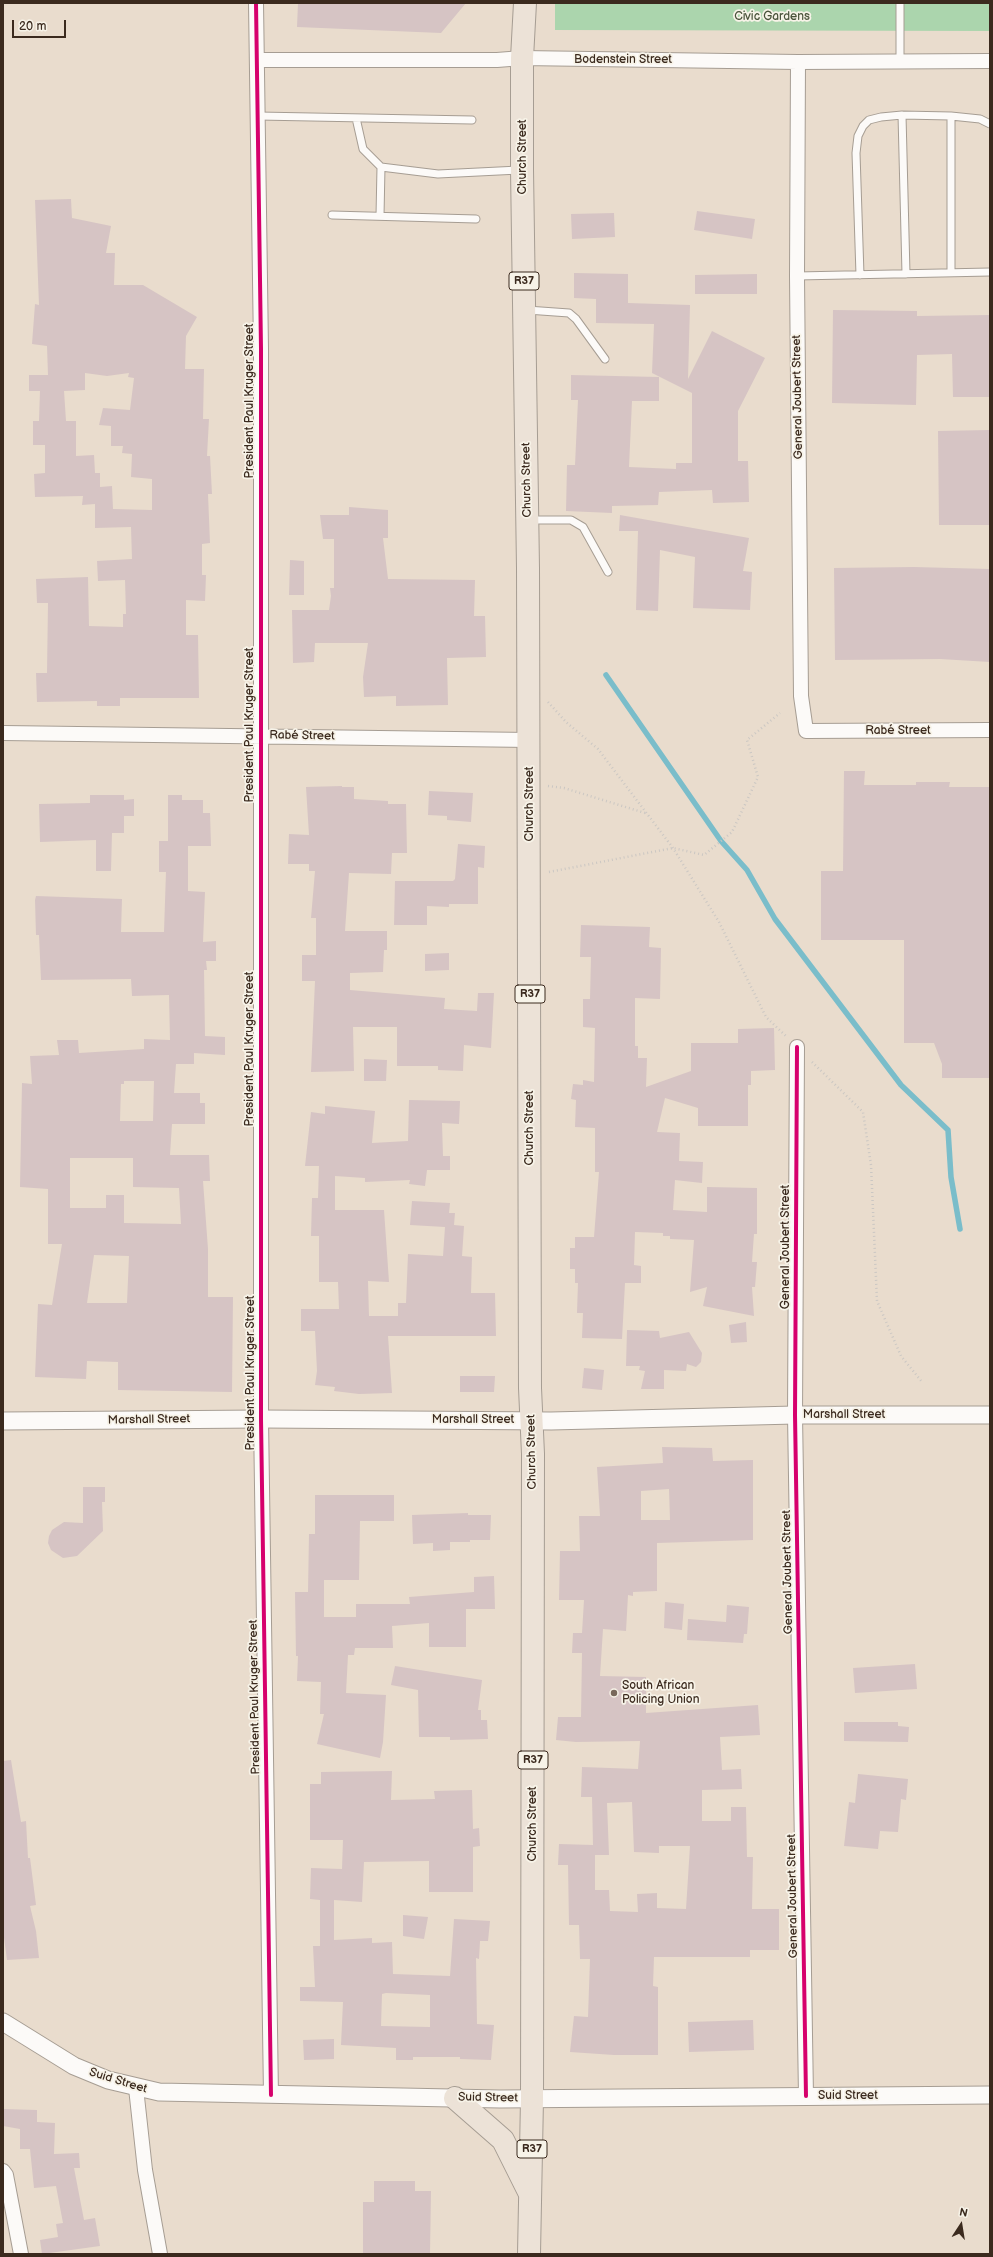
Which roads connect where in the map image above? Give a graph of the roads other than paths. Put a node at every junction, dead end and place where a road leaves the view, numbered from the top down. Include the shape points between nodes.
1 (256, 3) edge
2 (524, 3) edge
3 (900, 3) edge
4 (522, 58) junction
5 (257, 60) junction
6 (990, 61) edge
7 (798, 62) junction
8 (900, 62) junction
9 (258, 116) junction
10 (902, 116) junction
11 (951, 116) junction
12 (356, 118) junction
13 (472, 120) dead end
14 (990, 124) edge
15 (381, 167) junction
16 (522, 170) junction
17 (332, 215) dead end
18 (380, 216) junction
19 (476, 219) dead end
20 (990, 272) edge
21 (951, 273) junction
22 (906, 274) junction
23 (860, 275) junction
24 (797, 276) junction
25 (524, 310) junction
26 (605, 359) dead end
27 (528, 512) junction
28 (608, 572) dead end
29 (990, 730) edge
30 (806, 732) joint
31 (3, 733) edge
32 (259, 736) junction
33 (530, 740) junction
34 (797, 1046) road end
35 (795, 1415) junction
36 (990, 1415) edge
37 (261, 1419) junction
38 (532, 1420) junction
39 (3, 1421) edge
40 (3, 2022) edge
41 (136, 2088) junction
42 (270, 2095) junction
43 (990, 2095) edge
44 (806, 2096) junction
45 (455, 2098) junction
46 (532, 2099) junction
47 (3, 2171) edge
48 (532, 2198) junction
49 (21, 2254) edge
50 (160, 2254) edge
51 (529, 2254) edge

1 - 5 street, President Paul Kruger Street
2 - 4 main road, Church Street / R37
3 - 8 lane
4 - 5 street, Bodenstein Street
4 - 7 street, Bodenstein Street
4 - 16 main road, Church Street / R37
5 - 9 street, President Paul Kruger Street
6 - 8 street, Bodenstein Street
7 - 8 street, Bodenstein Street
7 - 24 street, General Joubert Street
9 - 12 lane
9 - 32 street, President Paul Kruger Street
10 - 11 lane
10 - 22 lane
10 - 23 lane via 881,116 869,120 858,136 856,153
11 - 14 lane via 980,119
11 - 21 lane
12 - 13 lane
12 - 15 lane via 363,149
15 - 16 lane via 438,174
15 - 18 lane
16 - 25 main road, Church Street / R37
17 - 18 lane
18 - 19 lane
20 - 21 lane
21 - 22 lane
22 - 23 lane
23 - 24 lane
24 - 30 street, General Joubert Street via 802,696
25 - 26 lane via 568,312
25 - 27 main road, Church Street / R37
27 - 28 lane via 571,520 583,527
27 - 33 main road, Church Street / R37
29 - 30 street, Rabé Street
31 - 32 street, Rabé Street
32 - 33 street, Rabé Street
32 - 37 street, President Paul Kruger Street
33 - 38 main road, Church Street / R37
34 - 35 street, General Joubert Street
35 - 36 street, Marshall Street
35 - 38 street, Marshall Street
35 - 44 street, General Joubert Street
37 - 38 street, Marshall Street
37 - 39 street, Marshall Street
37 - 42 street, President Paul Kruger Street
38 - 46 main road, Church Street / R37
40 - 41 street, Suid Street via 74,2066
41 - 42 street, Suid Street via 159,2092
41 - 50 street via 145,2170
42 - 45 street, Suid Street
43 - 44 street, Suid Street
44 - 46 street, Suid Street
45 - 46 street, Suid Street
45 - 48 main road via 503,2140
46 - 48 main road, Church Street / R37
47 - 49 street
48 - 51 main road, Church Street / R37

